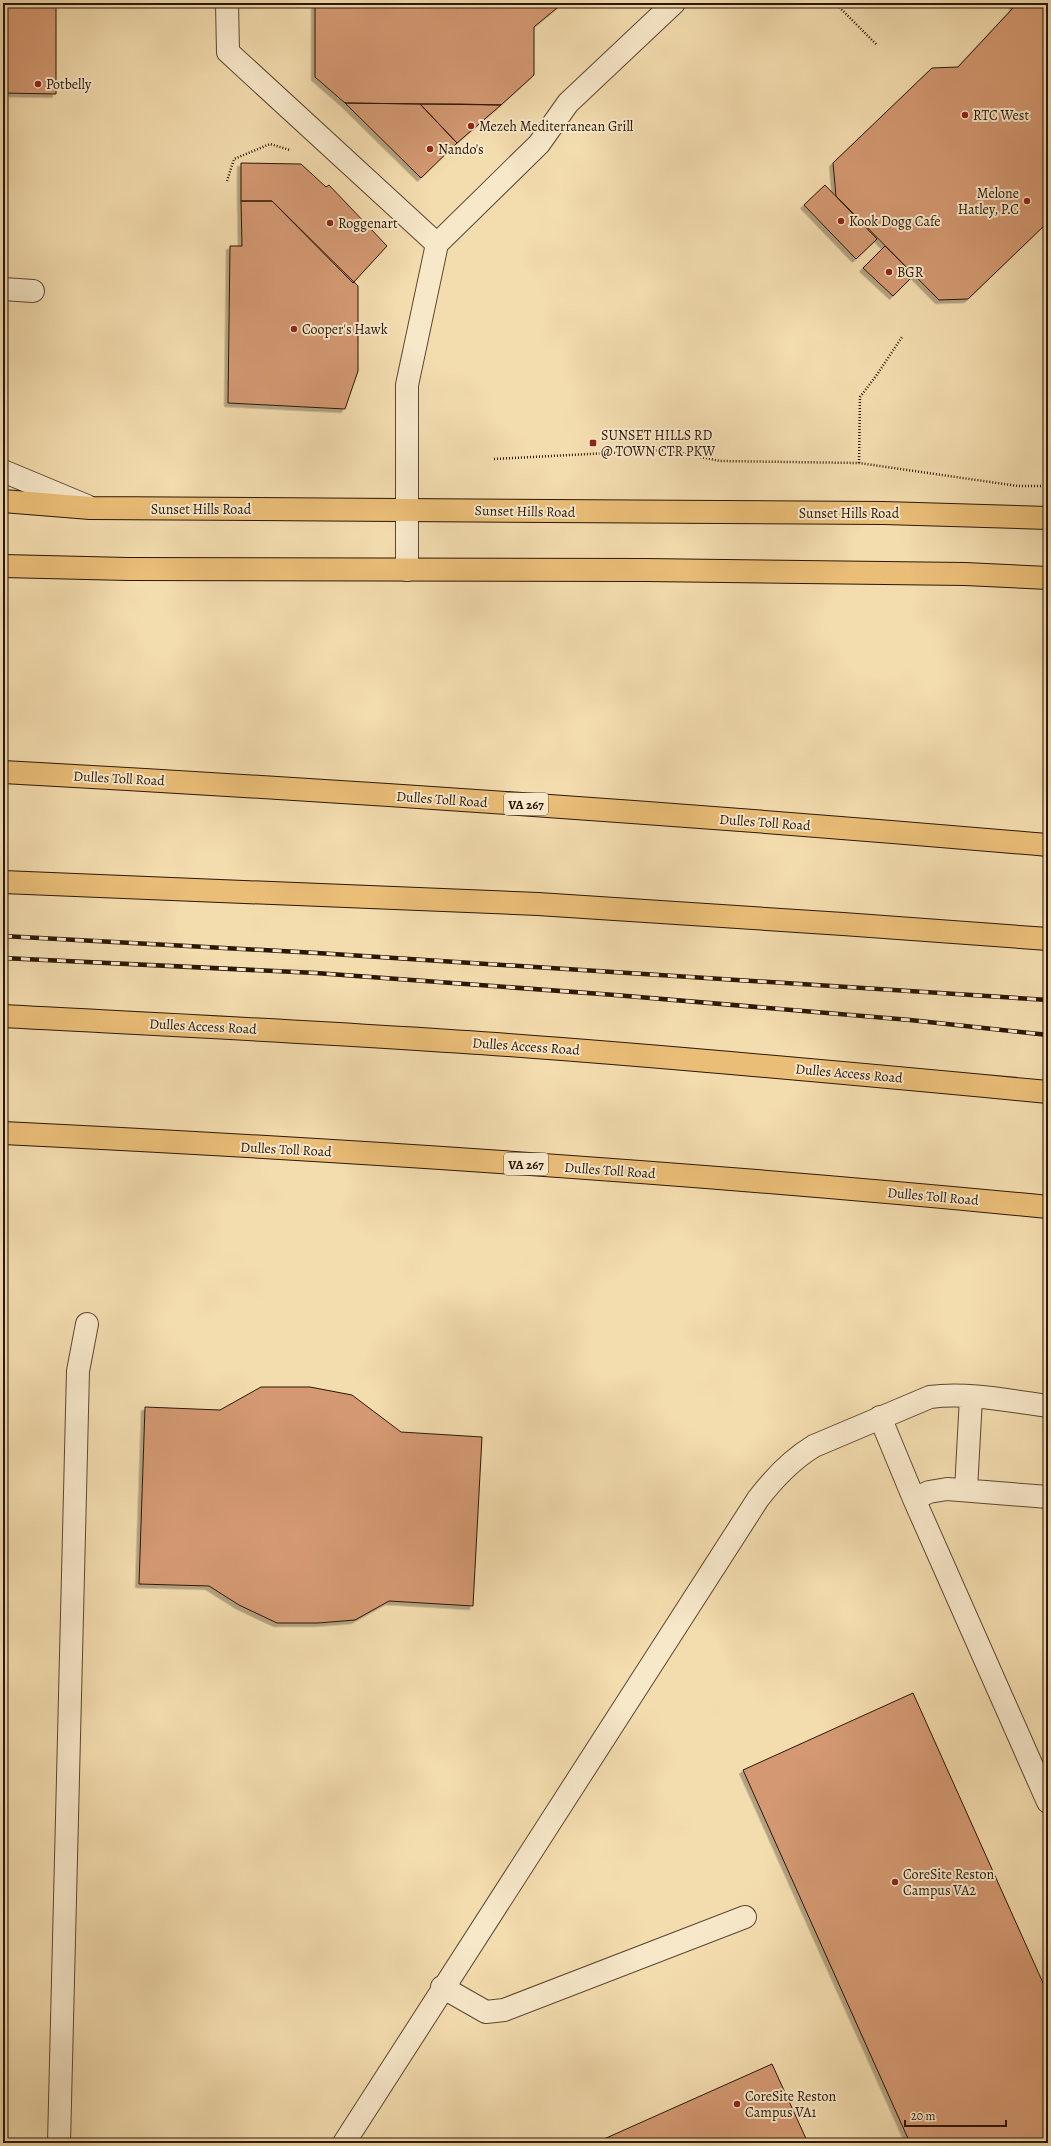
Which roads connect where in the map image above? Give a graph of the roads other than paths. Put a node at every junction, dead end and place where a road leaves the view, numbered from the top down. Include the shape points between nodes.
1 (227, 3) edge
2 (674, 3) edge
3 (437, 244) junction
4 (3, 289) edge
5 (33, 291) dead end
6 (3, 471) edge
7 (3, 502) edge
8 (90, 508) junction
9 (406, 509) junction
10 (1048, 518) edge
11 (3, 566) edge
12 (407, 570) junction
13 (1048, 578) edge
14 (3, 772) edge
15 (1048, 845) edge
16 (3, 882) edge
17 (1048, 939) edge
18 (3, 1016) edge
19 (1048, 1092) edge
20 (3, 1133) edge
21 (1048, 1207) edge
22 (87, 1324) dead end
23 (971, 1397) junction
24 (1048, 1406) edge
25 (880, 1417) junction
26 (966, 1490) junction
27 (1048, 1498) edge
28 (914, 1499) junction
29 (1048, 1802) edge
30 (745, 1918) dead end
31 (442, 1987) junction
32 (59, 2143) edge
33 (344, 2143) edge

1 - 3 lane via 228,52
2 - 3 lane via 568,103 539,144
3 - 9 lane via 407,385
4 - 5 lane
6 - 8 lane
7 - 8 main road, Sunset Hills Road
8 - 9 main road, Sunset Hills Road
9 - 10 main road, Sunset Hills Road via 884,513
9 - 12 lane
11 - 12 main road
12 - 13 main road via 645,570
14 - 15 main road, Dulles Toll Road / VA 267 via 515,803
16 - 17 main road via 538,904
18 - 19 main road, Dulles Access Road via 502,1044 779,1066
20 - 21 main road, Dulles Toll Road / VA 267 via 490,1161 916,1194
22 - 32 lane via 78,1371
23 - 24 lane
23 - 25 lane via 930,1397
23 - 26 lane
25 - 28 lane
25 - 31 lane via 799,1455 772,1481 758,1499
26 - 27 lane
26 - 28 lane via 938,1490
28 - 29 lane
30 - 31 lane via 504,2010 486,2012
31 - 33 lane

